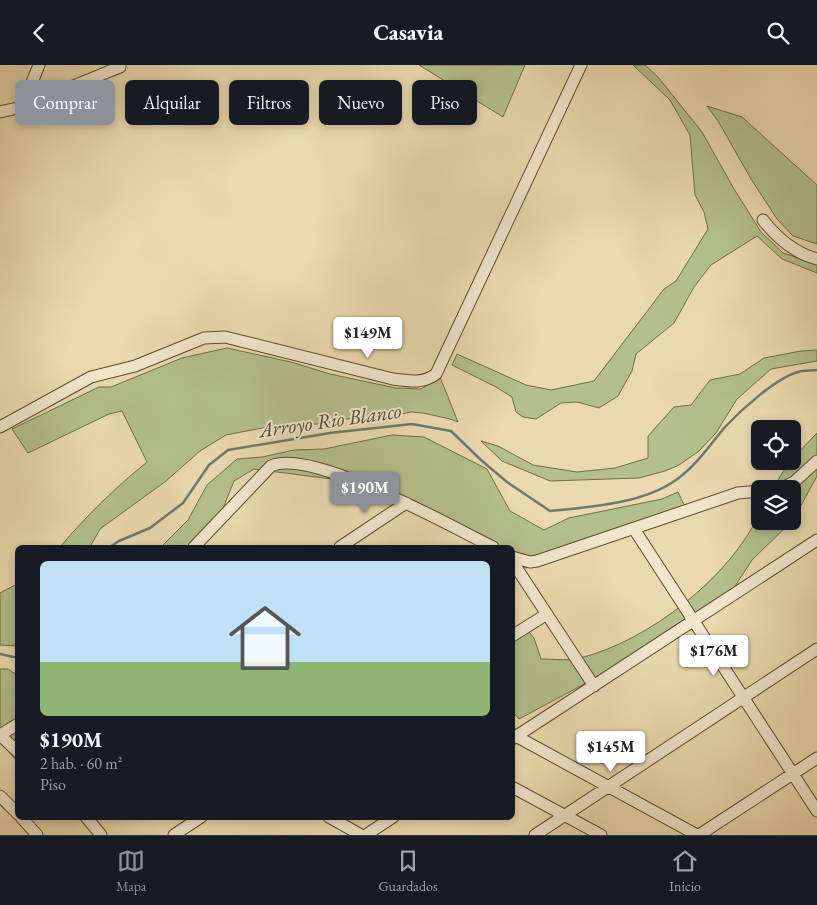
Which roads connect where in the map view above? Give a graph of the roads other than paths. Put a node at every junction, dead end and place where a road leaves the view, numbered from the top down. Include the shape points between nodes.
1 (39, 65) edge
2 (120, 65) edge
3 (581, 65) edge
4 (33, 80) edge
5 (88, 80) edge
6 (15, 109) edge
7 (0, 112) edge
8 (763, 220) dead end
9 (817, 259) edge
10 (0, 427) edge
11 (817, 461) edge
12 (796, 480) edge
13 (751, 492) edge
14 (406, 503) junction
15 (634, 529) junction
16 (817, 540) edge
17 (196, 545) edge
18 (343, 545) edge
19 (489, 545) edge
20 (515, 558) edge
21 (515, 566) edge
22 (547, 614) junction
23 (693, 620) junction
24 (515, 634) edge
25 (817, 649) edge
26 (594, 685) junction
27 (743, 698) junction
28 (15, 726) edge
29 (515, 736) edge
30 (515, 738) edge
31 (15, 749) edge
32 (817, 758) edge
33 (793, 774) junction
34 (608, 786) junction
35 (515, 789) edge
36 (0, 796) edge
37 (15, 811) edge
38 (817, 811) edge
39 (564, 815) junction
40 (24, 820) edge
41 (88, 820) edge
42 (196, 820) edge
43 (334, 820) edge
44 (388, 820) edge
45 (38, 835) edge
46 (101, 835) edge
47 (174, 835) edge
48 (361, 835) edge
49 (366, 835) edge
50 (535, 835) edge
51 (601, 835) edge
52 (698, 835) edge

1 - 4 street
2 - 5 street
3 - 10 street via 436,374 428,380 393,379 225,337 204,338 135,366 91,377
6 - 7 street
8 - 9 street via 777,238
11 - 12 street
13 - 15 street via 738,493
14 - 17 street via 334,471 278,463 271,466
14 - 18 street
14 - 19 street
15 - 20 street via 537,561
15 - 23 street
16 - 23 street
21 - 22 street
22 - 24 street
22 - 26 street
23 - 26 street
23 - 27 street
25 - 27 street
26 - 29 street
27 - 33 street
27 - 34 street
28 - 31 street via 0,735
30 - 34 street
32 - 33 street
33 - 38 street
33 - 52 street
34 - 39 street
34 - 52 street
35 - 39 street
36 - 37 street
39 - 50 street
39 - 51 street
40 - 45 street
41 - 46 street
42 - 47 street
43 - 48 street
44 - 49 street

